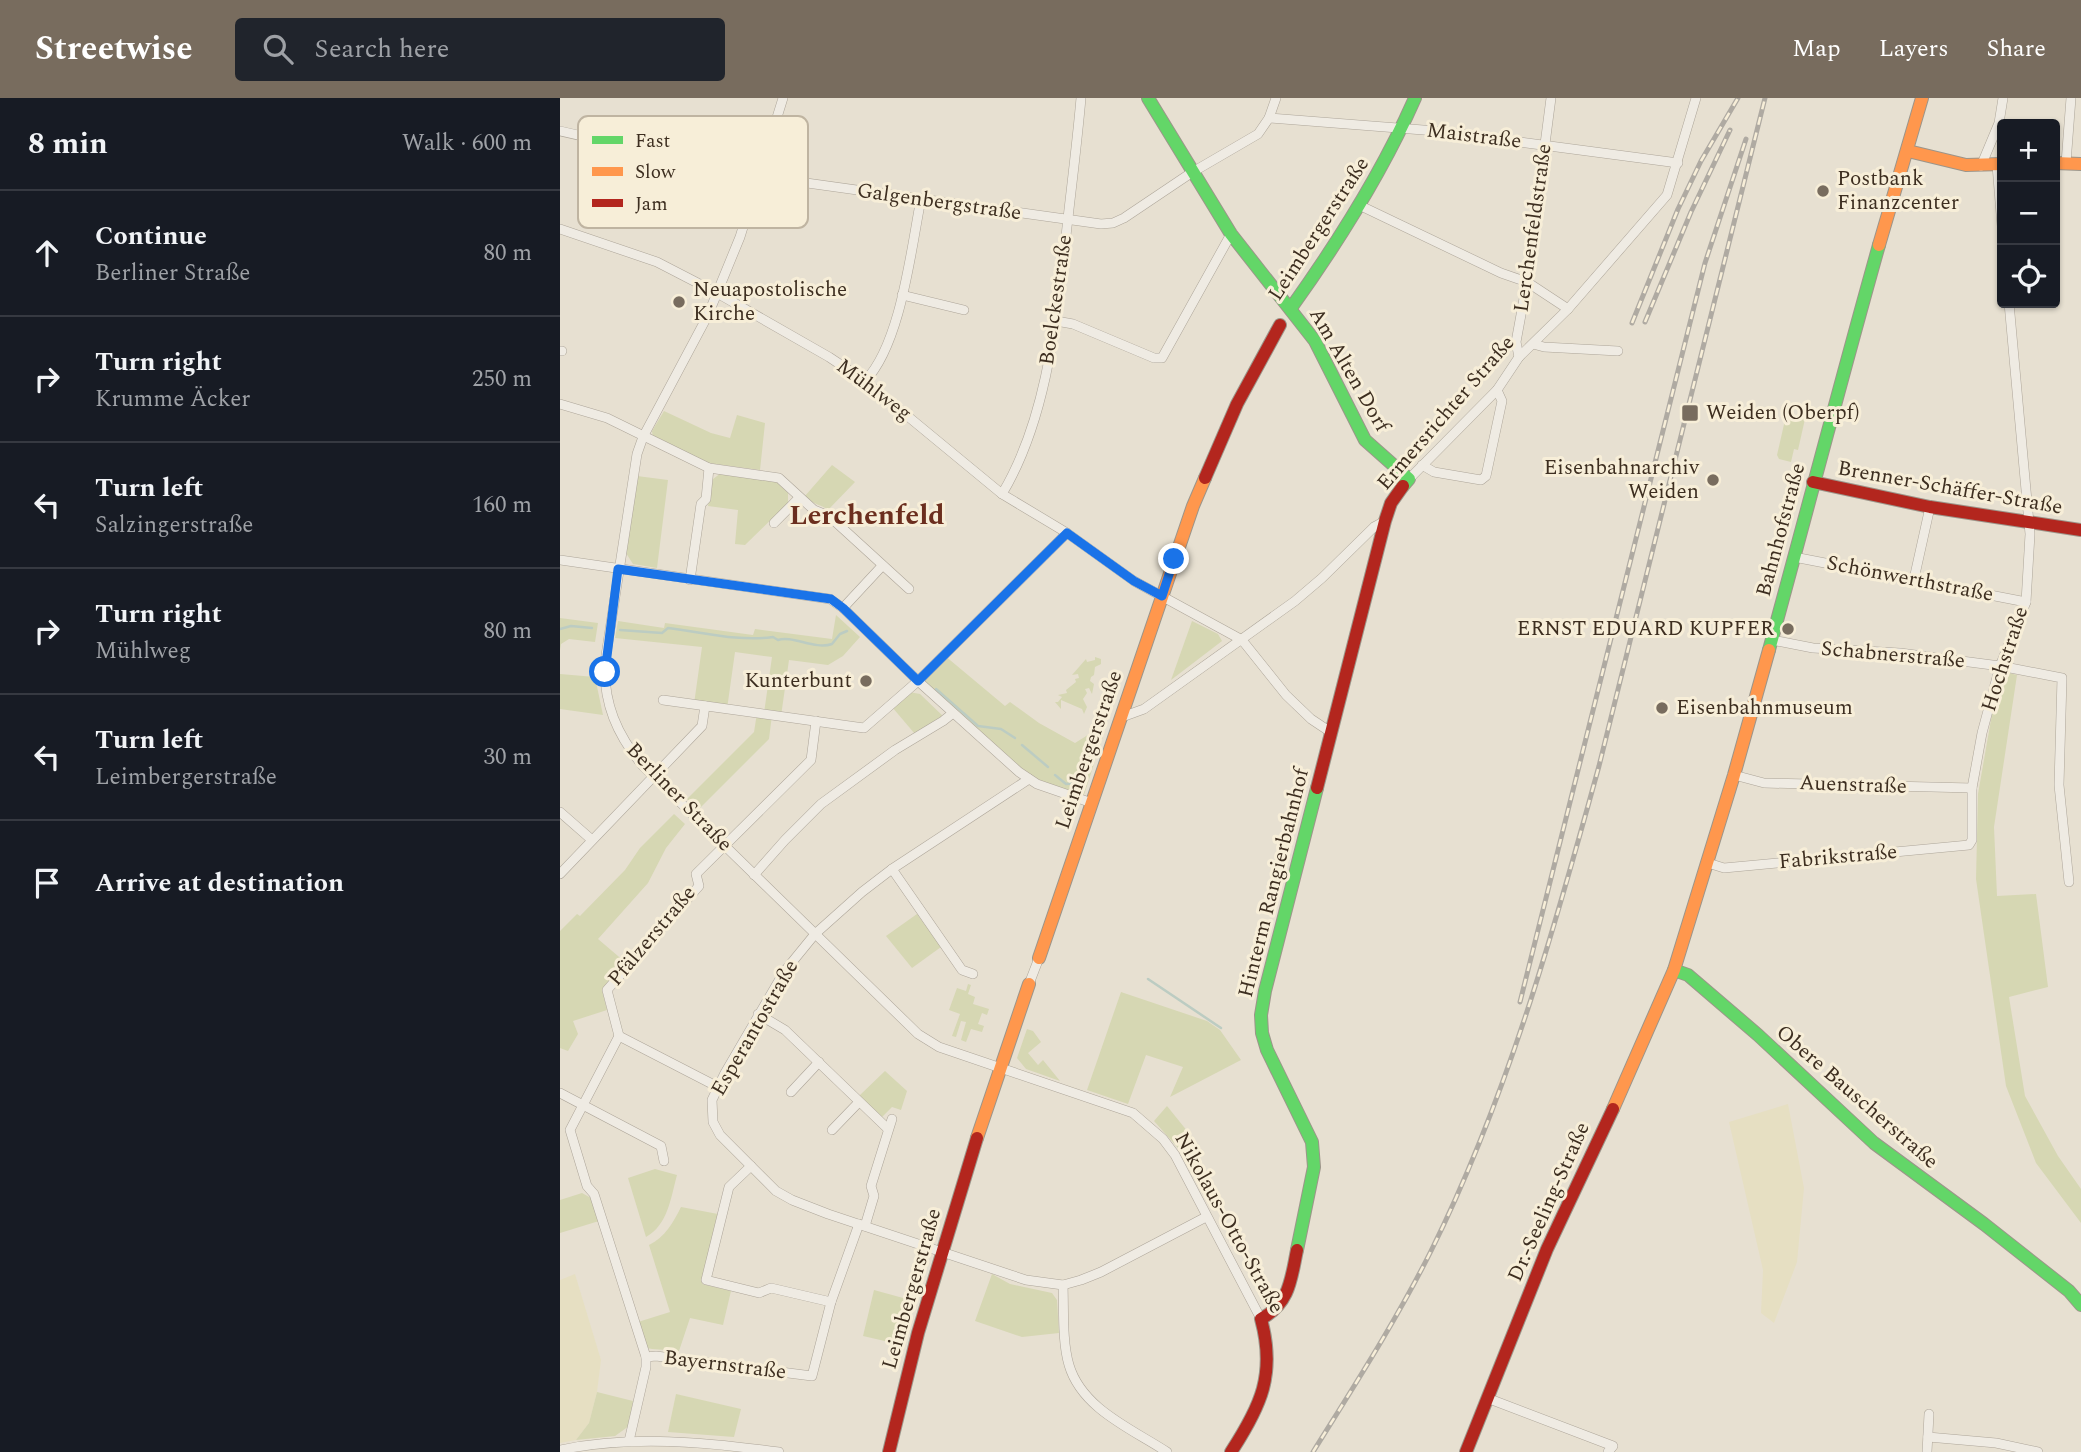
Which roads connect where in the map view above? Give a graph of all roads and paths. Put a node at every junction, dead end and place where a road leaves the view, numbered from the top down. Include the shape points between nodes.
1 (783, 98) edge
2 (1081, 98) edge
3 (1148, 98) edge
4 (1276, 98) edge
5 (1415, 98) edge
6 (1551, 98) edge
7 (1696, 98) edge
8 (1922, 98) edge
9 (2003, 98) edge
10 (2071, 98) edge
11 (777, 116) edge
12 (1269, 118) junction
13 (1403, 128) junction
14 (560, 131) edge
15 (578, 135) edge
16 (1546, 145) junction
17 (1908, 151) junction
18 (1678, 163) junction
19 (2060, 163) edge
20 (2081, 163) edge
21 (1997, 164) edge
22 (1981, 166) junction
23 (1191, 173) junction
24 (808, 183) edge
25 (921, 199) junction
26 (1361, 206) junction
27 (1067, 220) junction
28 (743, 228) edge
29 (560, 229) edge
30 (1231, 234) junction
31 (1527, 282) junction
32 (717, 293) junction
33 (902, 295) junction
34 (1291, 308) junction
35 (2009, 308) edge
36 (1568, 309) junction
37 (964, 310) dead end
38 (1056, 321) junction
39 (1280, 325) joint
40 (1533, 344) junction
41 (1618, 351) dead end
42 (1519, 357) junction
43 (865, 381) junction
44 (1497, 390) junction
45 (560, 404) edge
46 (643, 437) junction
47 (1422, 465) junction
48 (709, 468) junction
49 (1409, 480) junction
50 (1813, 482) junction
51 (1002, 494) junction
52 (799, 498) junction
53 (1930, 507) junction
54 (1385, 521) junction
55 (2029, 522) junction
56 (774, 523) dead end
57 (2081, 530) edge
58 (1067, 533) junction
59 (1794, 557) junction
60 (560, 560) edge
61 (882, 566) junction
62 (618, 569) junction
63 (1914, 579) junction
64 (690, 580) junction
65 (909, 589) dead end
66 (1162, 596) junction
67 (2026, 602) junction
68 (843, 608) junction
69 (1242, 639) junction
70 (1772, 640) junction
71 (2000, 666) junction
72 (918, 681) junction
73 (663, 700) dead end
74 (705, 706) junction
75 (953, 713) junction
76 (1122, 716) junction
77 (816, 721) junction
78 (1332, 733) junction
79 (1734, 775) junction
80 (654, 776) junction
81 (1029, 779) junction
82 (1972, 788) junction
83 (1092, 803) junction
84 (560, 812) edge
85 (592, 840) junction
86 (1969, 845) joint
87 (724, 846) junction
88 (1708, 863) junction
89 (892, 869) junction
90 (560, 874) edge
91 (754, 875) junction
92 (2069, 882) dead end
93 (815, 934) junction
94 (1039, 958) joint
95 (1674, 970) junction
96 (972, 974) dead end
97 (1029, 984) joint
98 (758, 1014) junction
99 (619, 1036) junction
100 (819, 1062) junction
101 (1000, 1067) junction
102 (718, 1087) junction
103 (792, 1092) dead end
104 (560, 1093) edge
105 (859, 1102) junction
106 (583, 1105) junction
107 (892, 1119) dead end
108 (888, 1129) junction
109 (832, 1130) dead end
110 (664, 1161) dead end
111 (751, 1166) junction
112 (1206, 1217) junction
113 (862, 1225) junction
114 (940, 1252) junction
115 (1063, 1285) junction
116 (831, 1302) junction
117 (2081, 1305) edge
118 (1261, 1319) junction
119 (646, 1357) junction
120 (1487, 1398) junction
121 (1929, 1414) dead end
122 (1928, 1437) junction
123 (629, 1441) junction
124 (1610, 1449) edge
125 (560, 1450) edge
126 (779, 1452) edge
127 (890, 1452) edge
128 (1167, 1452) edge
129 (1231, 1452) edge
130 (1466, 1452) edge
131 (1927, 1452) edge
132 (2038, 1452) edge

1 - 11 street, Berliner Straße
2 - 27 street, Boelckestraße
3 - 23 street, Am Alten Dorf
4 - 12 street, Galgenbergstraße
5 - 13 street, Leimbergerstraße
6 - 16 street, Lerchenfeldstraße
7 - 18 street, Ermersrichter Straße
8 - 17 street, Bahnhofstraße
9 - 22 street via 1999,123
10 - 19 street
12 - 13 street, Maistraße
12 - 23 street, Galgenbergstraße via 1258,134
13 - 16 street, Maistraße
13 - 26 street, Leimbergerstraße
14 - 15 street, Galgenbergstraße
16 - 18 street, Maistraße
16 - 31 street, Lerchenfeldstraße
17 - 22 street
17 - 50 street, Bahnhofstraße
18 - 36 street, Ermersrichter Straße via 1667,195
19 - 20 street
21 - 22 street
23 - 27 street, Galgenbergstraße via 1113,223
23 - 30 street, Am Alten Dorf
24 - 25 street, Galgenbergstraße
25 - 27 street, Galgenbergstraße
25 - 33 street
26 - 31 street
26 - 34 street, Leimbergerstraße
27 - 38 street, Boelckestraße
28 - 32 street, Berliner Straße
29 - 32 street, Mühlweg via 657,262
30 - 34 street, Am Alten Dorf
30 - 38 street via 1162,358
31 - 36 street
31 - 42 street, Lerchenfeldstraße via 1516,342
32 - 43 street, Mühlweg
32 - 46 street, Berliner Straße
33 - 37 street
33 - 43 street via 891,335
34 - 39 street, Leimbergerstraße
34 - 49 street, Am Alten Dorf via 1324,356 1365,440
35 - 55 street, Hochstraße
36 - 40 street, Ermersrichter Straße
38 - 51 street, Boelckestraße via 1034,416 1014,474
39 - 66 street, Leimbergerstraße via 1203,480
40 - 41 street
40 - 42 street, Ermersrichter Straße
42 - 44 street, Ermersrichter Straße
43 - 51 street, Mühlweg
44 - 47 street, Ermersrichter Straße
44 - 47 street via 1502,401 1486,476 1481,480
45 - 46 street via 607,418
46 - 48 street
46 - 62 street, Berliner Straße via 633,469
47 - 49 street, Ermersrichter Straße
48 - 52 street via 779,478
48 - 64 street
49 - 54 street, Ermersrichter Straße via 1391,503
50 - 53 street, Brenner-Schäffer-Straße
50 - 59 street, Bahnhofstraße
51 - 58 street, Mühlweg
52 - 56 street
52 - 61 street via 829,516
53 - 55 street, Brenner-Schäffer-Straße
53 - 63 street
54 - 69 street, Ermersrichter Straße via 1295,601
54 - 78 street, Hinterm Rangierbahnhof
55 - 57 street, Brenner-Schäffer-Straße
55 - 67 street, Hochstraße
58 - 66 street, Mühlweg
58 - 72 street
59 - 63 street, Schönwerthstraße
59 - 70 street, Bahnhofstraße
60 - 62 street
61 - 65 street
61 - 68 street
62 - 64 street
62 - 80 street, Berliner Straße via 605,663 607,696 623,740
63 - 67 street, Schönwerthstraße
64 - 68 street via 819,596
66 - 69 street, Mühlweg
66 - 76 street, Leimbergerstraße
67 - 71 street, Hochstraße
68 - 72 street
69 - 76 street, Ermersrichter Straße via 1144,709
69 - 78 street via 1286,695
70 - 71 street, Schabnerstraße
70 - 79 street, Bahnhofstraße
71 - 82 street, Hochstraße
71 - 92 street, Schabnerstraße via 2062,678 2059,785
72 - 75 street
72 - 77 street via 864,728
73 - 74 street
74 - 77 street
74 - 80 street via 702,726
75 - 81 street
75 - 91 street via 821,804
76 - 83 street, Leimbergerstraße
77 - 87 street via 811,760
78 - 118 street, Hinterm Rangierbahnhof via 1262,1003 1265,1041 1312,1142 1314,1167 1289,1291 1272,1313
79 - 82 street, Auenstraße via 1764,783
79 - 88 street, Bahnhofstraße
80 - 85 street
80 - 87 street, Berliner Straße
81 - 83 street
81 - 89 street, Esperantostraße
82 - 86 street, Hochstraße
83 - 94 street, Leimbergerstraße
84 - 85 street
85 - 90 street
86 - 88 street, Fabrikstraße via 1724,867
87 - 91 street, Berliner Straße
87 - 99 street, Pfälzerstraße via 696,874 699,886 607,990
88 - 95 street, Bahnhofstraße
89 - 93 street, Esperantostraße
89 - 96 street via 962,970
91 - 93 street, Berliner Straße
93 - 98 street, Esperantostraße
93 - 101 street, Berliner Straße via 918,1034 939,1047
94 - 97 street, Leimbergerstraße
95 - 117 street, Obere Bauscherstraße via 1688,975 1758,1035 1874,1143 1984,1224
95 - 120 street, Dr.-Seeling-Straße via 1547,1249
97 - 101 street, Leimbergerstraße
98 - 100 street via 785,1030
98 - 102 street, Esperantostraße
99 - 102 street
99 - 106 street
100 - 103 street
100 - 105 street
101 - 112 street, Nikolaus-Otto-Straße via 1133,1113 1175,1155
101 - 114 street, Leimbergerstraße
102 - 111 street, Esperantostraße via 712,1100 713,1122
104 - 106 street
105 - 108 street
105 - 109 street
106 - 110 street via 661,1146
106 - 119 street via 570,1130
107 - 108 street, Bayernstraße
108 - 113 street, Bayernstraße via 871,1186 874,1196
111 - 113 street, Esperantostraße via 792,1200
111 - 116 street via 729,1187 706,1280 759,1293 771,1288
112 - 115 street via 1101,1272
112 - 118 street, Nikolaus-Otto-Straße
113 - 114 street, Esperantostraße
113 - 116 street, Bayernstraße
114 - 115 street, Esperantostraße via 1026,1280
114 - 127 street, Leimbergerstraße
115 - 128 street via 1067,1358 1078,1387 1089,1401
116 - 119 street, Bayernstraße via 812,1376
118 - 129 street, Nikolaus-Otto-Straße via 1269,1341 1264,1391 1251,1423
119 - 123 street
120 - 124 street
120 - 130 street, Dr.-Seeling-Straße
121 - 122 street
122 - 131 street
122 - 132 street
123 - 125 street
123 - 126 street

